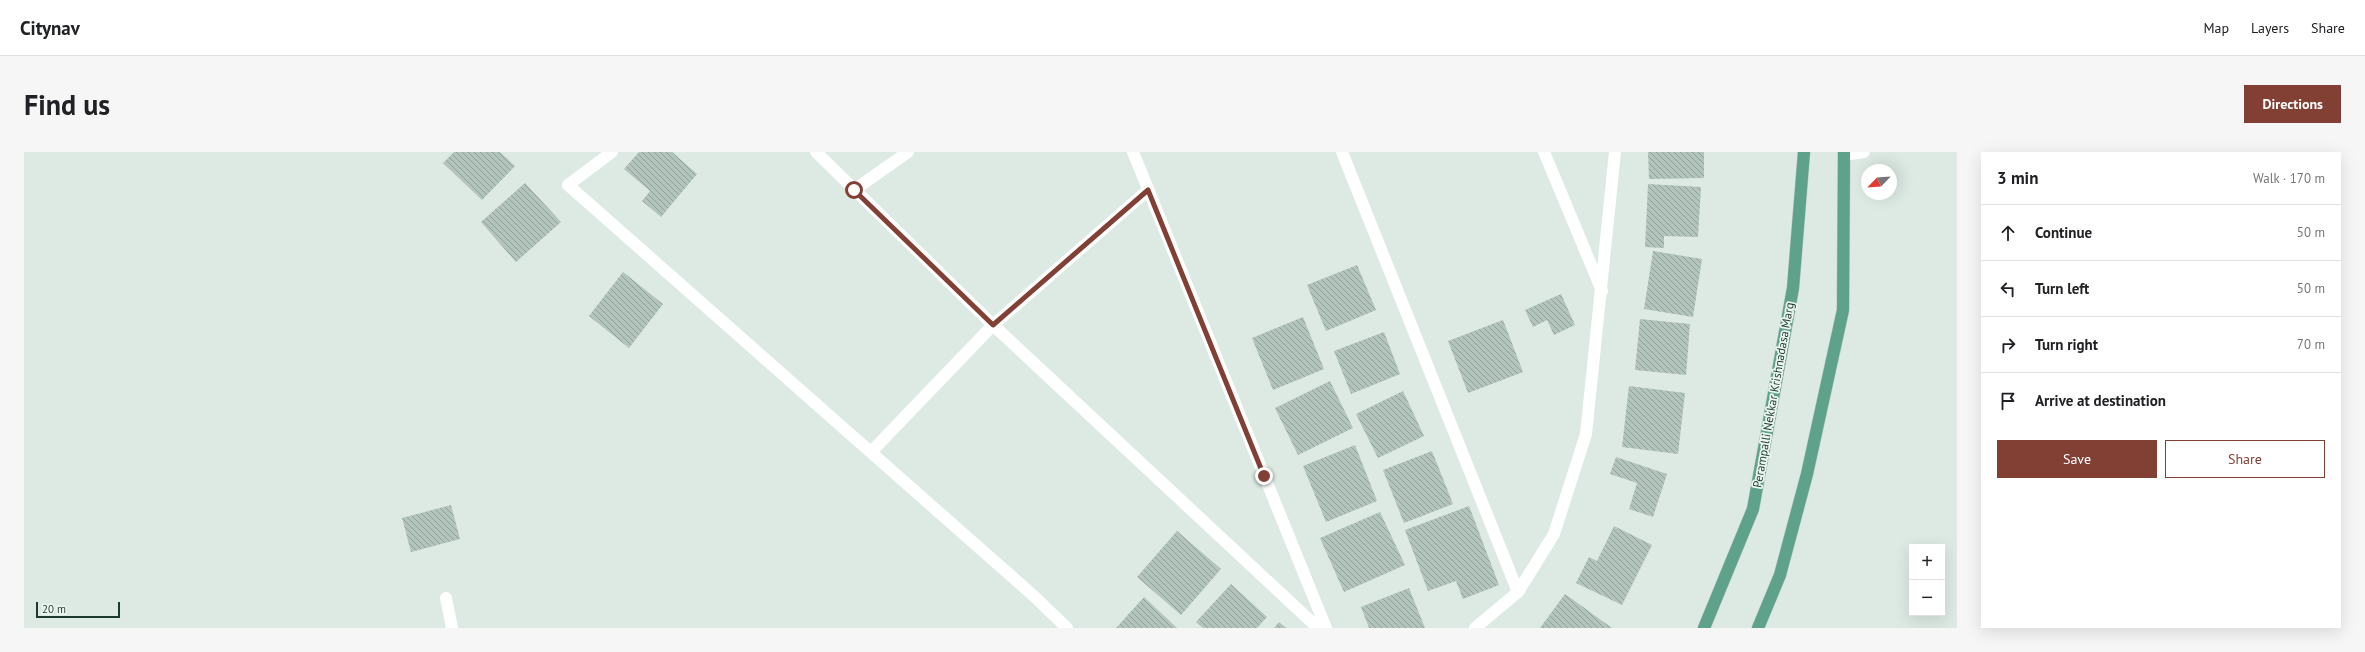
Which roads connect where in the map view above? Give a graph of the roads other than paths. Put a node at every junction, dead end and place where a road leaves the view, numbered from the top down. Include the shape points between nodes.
1 (612, 152) edge
2 (816, 152) edge
3 (908, 152) edge
4 (1133, 152) edge
5 (1342, 152) edge
6 (1544, 152) edge
7 (1615, 152) edge
8 (1804, 152) edge
9 (1864, 152) edge
10 (1844, 154) edge
11 (854, 190) junction
12 (1148, 190) junction
13 (1602, 292) junction
14 (993, 325) junction
15 (870, 452) junction
16 (1518, 592) junction
17 (446, 598) dead end
18 (452, 628) edge
19 (1067, 628) edge
20 (1318, 628) edge
21 (1326, 628) edge
22 (1475, 628) edge
23 (1704, 628) edge
24 (1758, 628) edge

1 - 15 street via 568,185
2 - 11 street
3 - 11 street
4 - 12 street
5 - 16 street
6 - 13 street
7 - 13 street
8 - 23 main road, Perampalli Nekkar Krishnadasa Marg via 1793,288 1753,509
9 - 10 street
10 - 24 main road via 1843,310 1808,474 1780,575
11 - 14 street
12 - 14 street
12 - 21 street
13 - 16 street via 1586,434 1554,534
14 - 15 street
14 - 20 street
15 - 19 street
16 - 22 street
17 - 18 street

